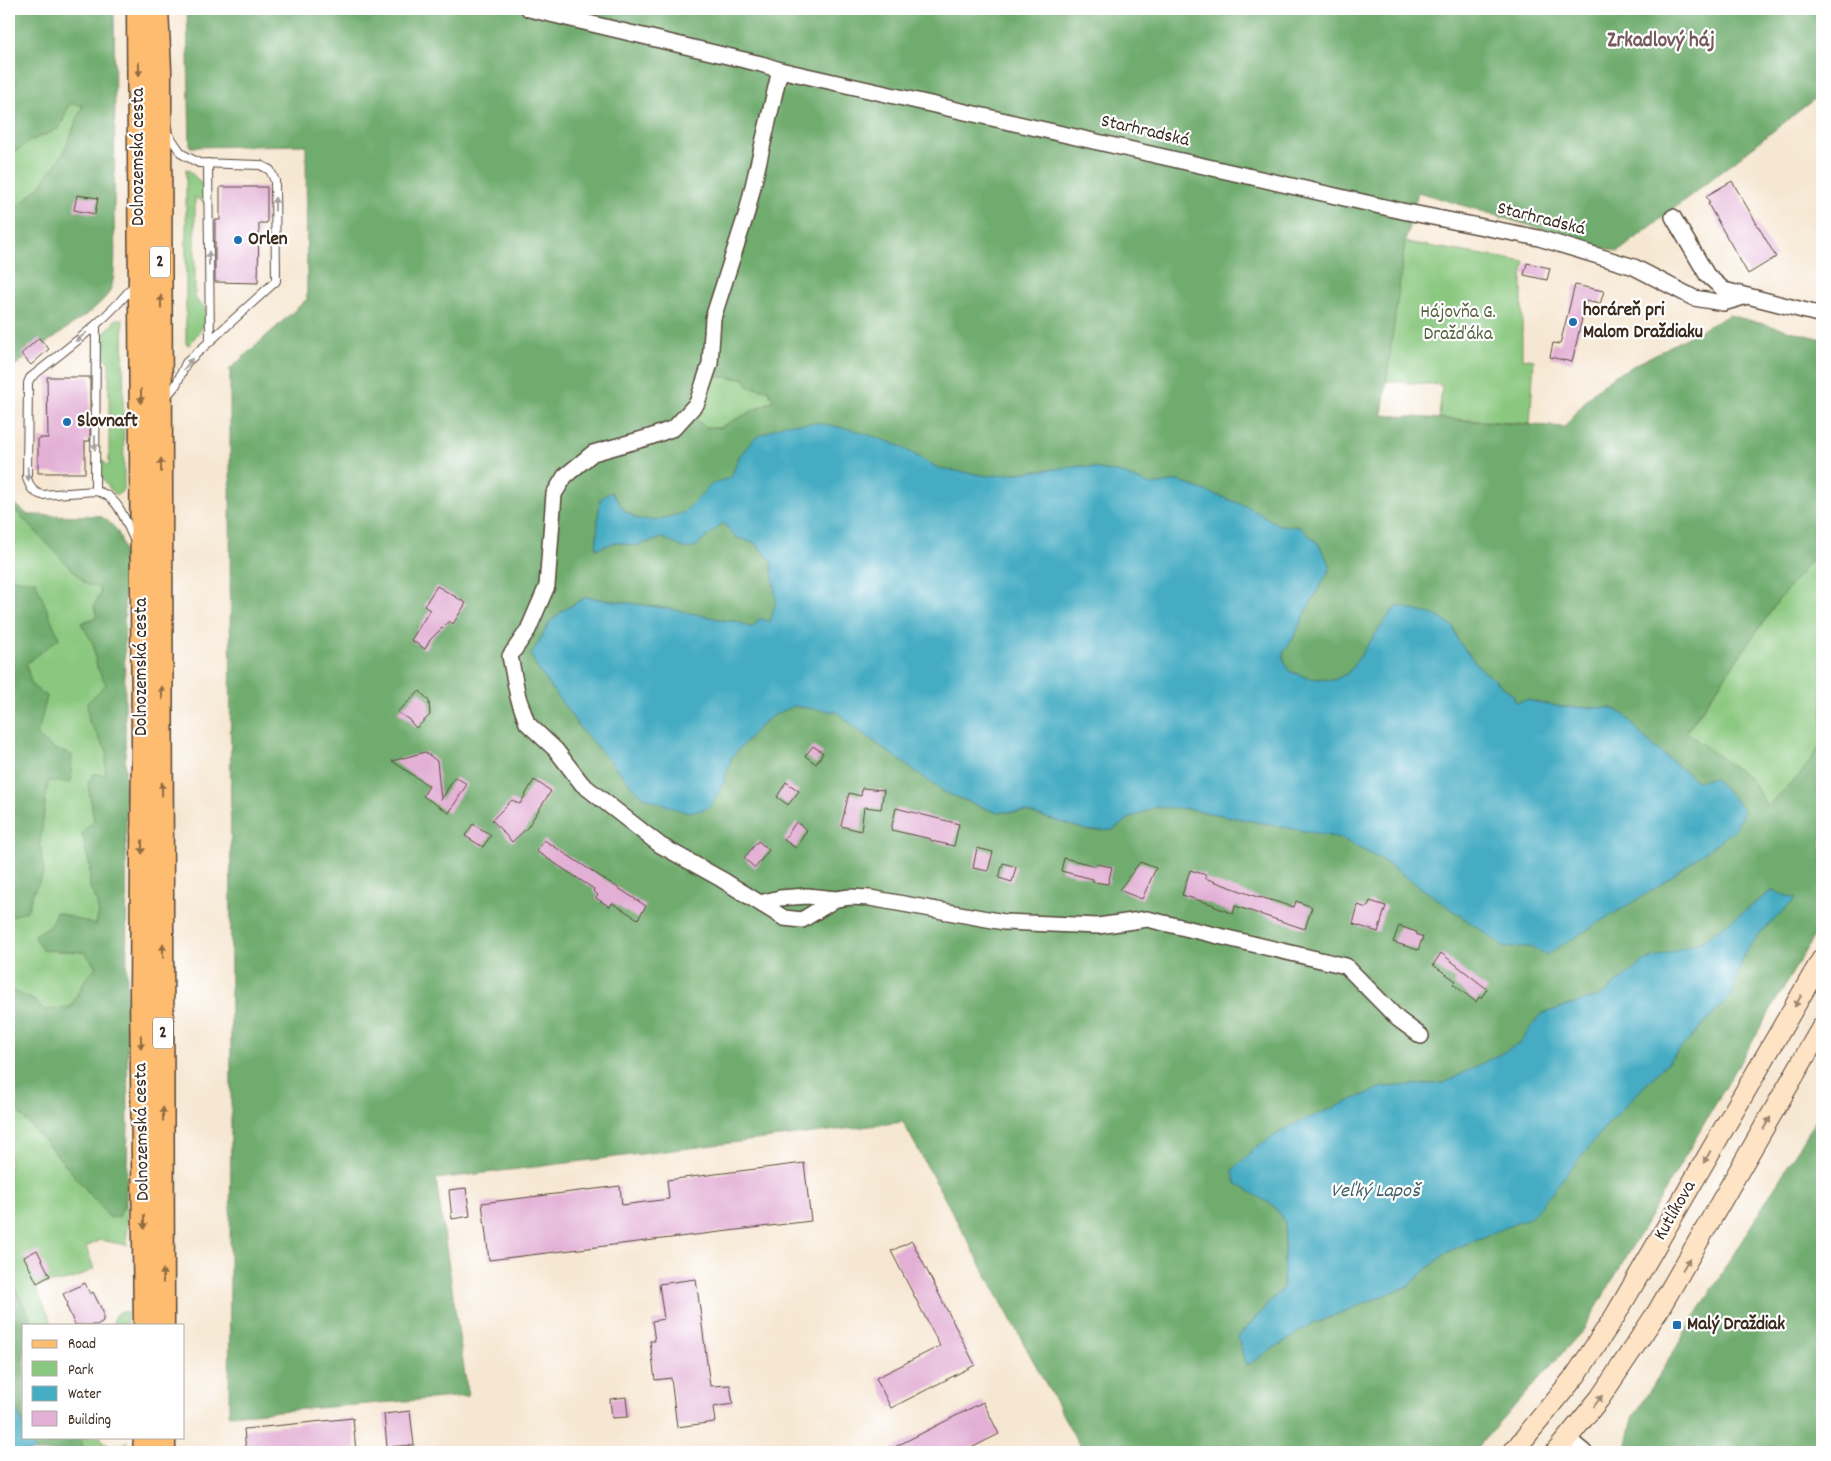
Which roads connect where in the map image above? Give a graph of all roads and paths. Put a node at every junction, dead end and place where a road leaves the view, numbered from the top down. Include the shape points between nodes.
1 (138, 9) edge
2 (157, 9) edge
3 (529, 9) edge
4 (780, 70) junction
5 (160, 121) junction
6 (208, 163) junction
7 (1673, 217) dead end
8 (140, 277) junction
9 (1747, 296) junction
10 (1822, 315) edge
11 (96, 325) junction
12 (210, 342) junction
13 (161, 404) junction
14 (95, 491) junction
15 (142, 554) junction
16 (836, 900) junction
17 (760, 904) junction
18 (1822, 959) edge
19 (1822, 1027) edge
20 (1421, 1036) dead end
21 (145, 1324) edge
22 (163, 1324) edge
23 (1542, 1418) junction
24 (144, 1438) edge
25 (164, 1438) edge
26 (1562, 1445) edge
27 (144, 1452) edge
28 (164, 1452) edge
29 (1513, 1452) edge
30 (1584, 1452) edge

1 -> 8 main road, Dolnozemská cesta / 2
2 - 5 main road, Dolnozemská cesta / 2
3 - 4 street, Starhradská
4 - 9 street, Starhradská via 1402,211 1539,238 1634,267 1694,298 1723,303
4 - 17 street via 748,212 713,318 710,364 697,404 674,428 593,453 565,476 554,494 547,586 528,630 510,656 518,697 528,723 556,750 582,784 660,846
5 - 6 lane via 182,154 199,163
13 -> 5 main road, Dolnozemská cesta / 2
12 -> 6 lane
12 -> 6 lane via 276,281 275,180 270,170 260,165
7 - 9 street via 1707,275 1724,290
8 - 11 lane via 119,304
8 -> 15 main road, Dolnozemská cesta / 2
9 - 10 street
11 -> 14 lane
11 -> 14 lane via 30,378 27,478 30,488 42,495
13 -> 12 lane via 176,385 186,363
22 -> 13 main road, Dolnozemská cesta / 2
14 - 15 lane via 102,492 118,506
15 -> 21 main road, Dolnozemská cesta / 2 via 141,993
16 - 17 street via 807,896 780,898
16 - 17 street via 802,920 784,918
16 - 20 street via 870,898 1004,922 1098,926 1147,919 1346,966 1398,1018
18 -> 23 main road, Kutlíkova via 1615,1316 1576,1375
26 -> 19 main road, Kutlíkova via 1600,1398 1658,1311
23 - 26 main road
23 - 29 main road, Kutlíkova
24 - 27 main road
25 - 28 main road
26 - 30 street

